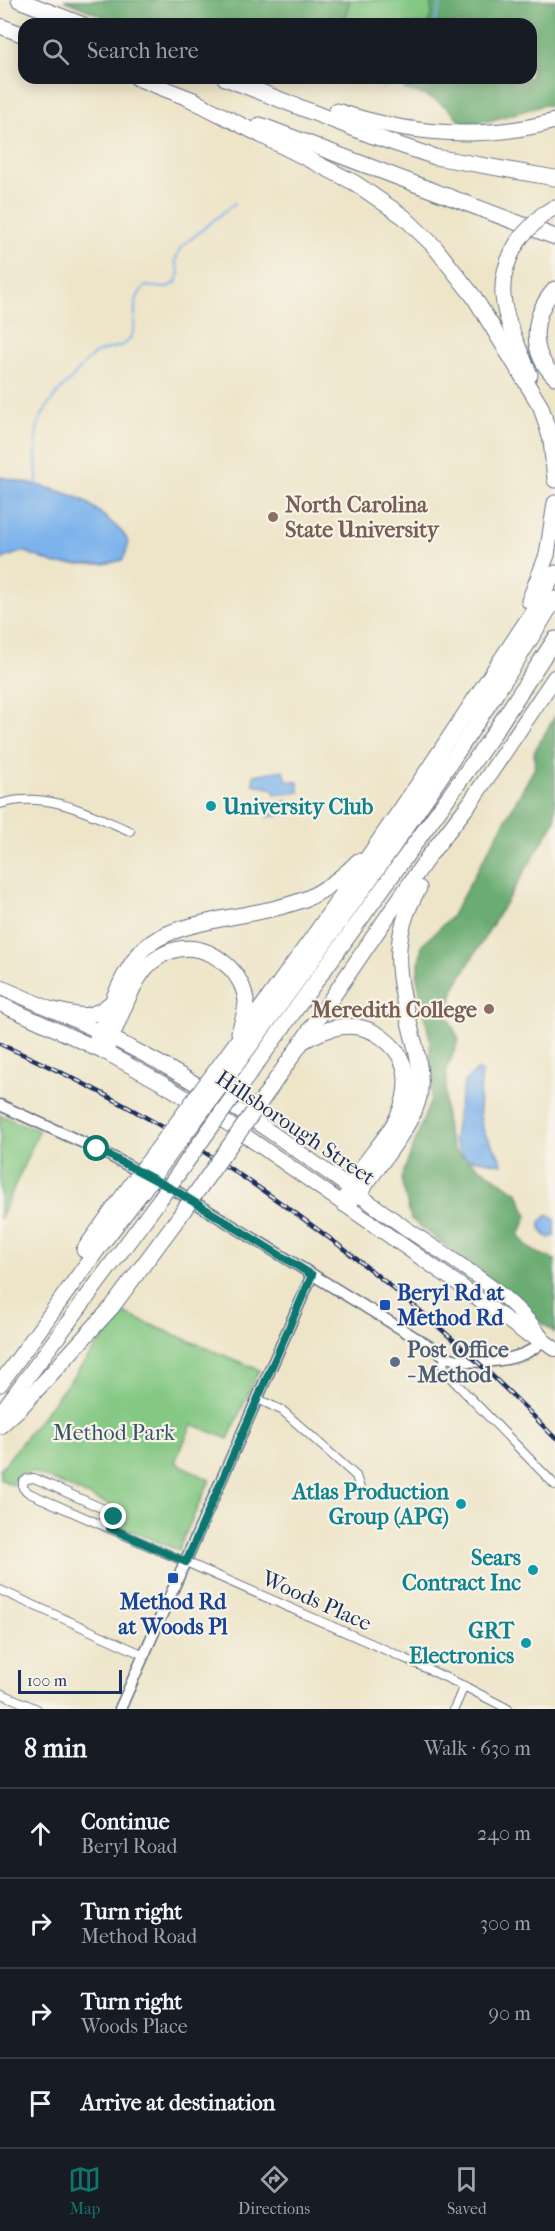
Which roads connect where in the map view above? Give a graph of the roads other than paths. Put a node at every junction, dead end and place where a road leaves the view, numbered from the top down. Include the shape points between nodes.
1 (19, 0) edge
2 (24, 0) edge
3 (50, 13) junction
4 (64, 18) edge
5 (0, 26) edge
6 (18, 33) edge
7 (152, 84) edge
8 (240, 84) edge
9 (256, 84) edge
10 (188, 98) junction
11 (555, 121) edge
12 (555, 178) edge
13 (428, 189) junction
14 (549, 211) edge
15 (555, 232) edge
16 (555, 237) edge
17 (555, 289) edge
18 (555, 377) edge
19 (541, 407) junction
20 (555, 480) edge
21 (555, 503) edge
22 (555, 573) edge
23 (555, 599) edge
24 (555, 639) edge
25 (504, 653) junction
26 (553, 682) edge
27 (470, 803) junction
28 (0, 804) edge
29 (392, 823) junction
30 (130, 831) dead end
31 (0, 987) edge
32 (111, 1003) junction
33 (0, 1004) edge
34 (54, 1010) junction
35 (103, 1042) junction
36 (301, 1042) junction
37 (236, 1044) junction
38 (223, 1072) junction
39 (0, 1106) edge
40 (353, 1191) junction
41 (344, 1204) junction
42 (312, 1275) junction
43 (543, 1340) junction
44 (555, 1348) edge
45 (445, 1356) junction
46 (0, 1384) edge
47 (258, 1399) junction
48 (0, 1414) edge
49 (0, 1426) edge
50 (555, 1485) edge
51 (361, 1491) dead end
52 (110, 1528) junction
53 (186, 1562) junction
54 (0, 1590) edge
55 (144, 1655) junction
56 (464, 1686) junction
57 (0, 1693) edge
58 (37, 1709) edge
59 (120, 1709) edge
60 (454, 1709) edge
61 (508, 1709) edge

1 - 3 highway
2 - 3 highway
3 - 4 highway
5 - 6 highway
7 - 10 highway
8 - 12 highway via 435,157
9 - 11 highway via 407,130 483,134
10 - 13 highway
10 - 19 highway via 333,171 404,217 458,274
13 - 15 highway
13 - 16 highway
14 - 19 highway, bridge via 520,237 504,277 503,307
17 - 18 highway via 539,314 536,337 540,355
19 - 20 highway
21 - 25 highway via 547,555
22 - 25 highway
23 - 38 highway via 409,822
24 - 48 highway, bridge via 490,739 160,1199
25 - 29 highway
26 - 27 highway
27 - 36 highway via 428,857
27 - 40 highway via 409,904 400,937 398,970 417,1051 421,1078 418,1100 410,1118
28 - 30 street via 38,799 57,802
29 - 32 highway via 350,870 310,897 190,926 150,943 133,962
29 - 37 highway
31 - 34 main road, Hillsborough Street
32 - 34 highway via 97,1014
32 - 35 highway
33 - 35 main road, Hillsborough Street
34 - 35 main road, Hillsborough Street
35 - 37 highway via 149,964 164,953 188,948 218,956 238,976 246,1000
35 - 40 main road, Hillsborough Street via 184,1077
35 - 41 main road, Hillsborough Street
36 - 40 highway via 325,1029 353,1025 384,1039 394,1048 405,1069 400,1114
36 - 49 highway, bridge via 112,1307
37 - 38 highway
38 - 46 highway, bridge
39 - 42 street via 125,1163
40 - 41 highway
40 - 43 main road, Hillsborough Street via 488,1285 533,1323
41 - 43 main road, Hillsborough Street via 526,1334
42 - 45 street
42 - 47 street
43 - 44 main road, Hillsborough Street
43 - 45 street via 534,1348 494,1361 468,1362
45 - 50 street via 443,1366 450,1377
47 - 51 street via 283,1411 356,1476
47 - 53 street
52 - 52 street, Woods Place via 29,1493 23,1482 34,1478 108,1511 114,1517
52 - 53 street, Woods Place
53 - 55 street
53 - 56 street, Woods Place
54 - 55 street
55 - 59 street
56 - 60 street
56 - 61 street, Woods Place
57 - 58 street

